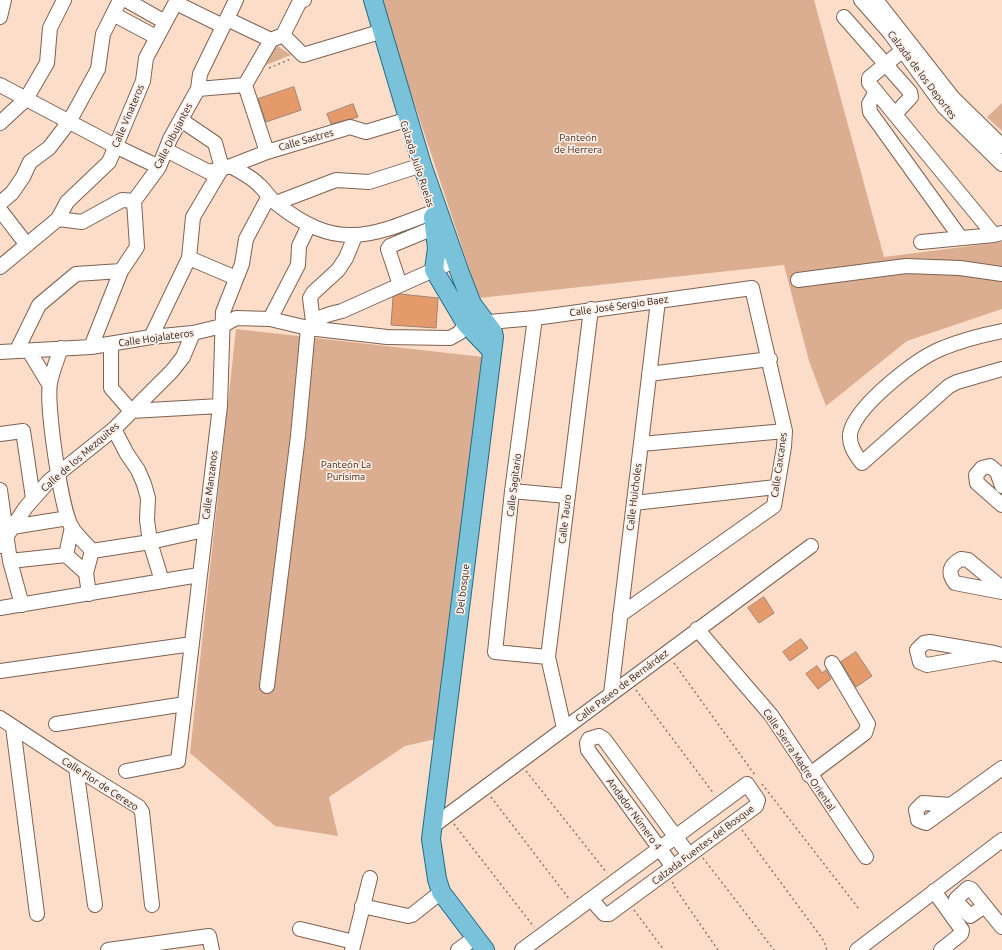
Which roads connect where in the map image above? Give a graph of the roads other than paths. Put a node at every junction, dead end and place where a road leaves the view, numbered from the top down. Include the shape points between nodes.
1 (4, 0) edge
2 (64, 0) edge
3 (120, 0) edge
4 (126, 0) edge
5 (236, 0) edge
6 (304, 0) edge
7 (366, 0) edge
8 (373, 0) edge
9 (861, 0) edge
10 (876, 0) edge
11 (892, 0) edge
12 (176, 1) edge
13 (113, 14) junction
14 (0, 17) edge
15 (844, 17) dead end
16 (893, 20) junction
17 (165, 22) junction
18 (225, 22) junction
19 (380, 32) junction
20 (156, 37) junction
21 (277, 38) junction
22 (903, 50) junction
23 (887, 63) junction
24 (248, 80) junction
25 (0, 85) edge
26 (198, 89) junction
27 (876, 91) junction
28 (26, 99) junction
29 (895, 114) junction
30 (181, 120) junction
31 (406, 120) junction
32 (69, 122) junction
33 (0, 123) edge
34 (115, 146) junction
35 (997, 147) edge
36 (166, 150) junction
37 (267, 152) junction
38 (1002, 164) edge
39 (420, 166) junction
40 (159, 167) junction
41 (221, 168) junction
42 (272, 199) junction
43 (134, 200) junction
44 (0, 204) edge
45 (0, 210) edge
46 (437, 218) junction
47 (58, 219) junction
48 (310, 225) junction
49 (998, 234) edge
50 (355, 236) junction
51 (960, 237) junction
52 (921, 242) dead end
53 (27, 245) junction
54 (189, 258) junction
55 (456, 260) junction
56 (0, 267) edge
57 (434, 270) junction
58 (121, 271) junction
59 (1002, 274) edge
60 (236, 278) junction
61 (798, 280) dead end
62 (400, 285) junction
63 (752, 288) joint
64 (658, 301) junction
65 (591, 309) junction
66 (342, 311) junction
67 (535, 318) junction
68 (270, 319) junction
69 (486, 321) junction
70 (466, 324) junction
71 (311, 325) junction
72 (222, 326) junction
73 (1002, 331) edge
74 (193, 333) junction
75 (344, 333) junction
76 (151, 337) junction
77 (111, 344) junction
78 (91, 347) junction
79 (61, 348) junction
80 (23, 351) junction
81 (0, 352) edge
82 (492, 352) junction
83 (770, 359) junction
84 (1002, 369) edge
85 (649, 374) junction
86 (49, 384) junction
87 (220, 406) junction
88 (131, 411) junction
89 (114, 428) junction
90 (785, 431) junction
91 (0, 434) edge
92 (641, 444) junction
93 (57, 473) junction
94 (1002, 486) edge
95 (776, 487) junction
96 (0, 490) edge
97 (512, 491) junction
98 (567, 496) junction
99 (33, 498) junction
100 (634, 503) junction
101 (1002, 505) edge
102 (70, 523) junction
103 (204, 530) junction
104 (7, 536) edge
105 (150, 542) junction
106 (811, 546) dead end
107 (92, 551) junction
108 (66, 555) junction
109 (10, 560) junction
110 (86, 573) junction
111 (199, 575) junction
112 (162, 581) junction
113 (1002, 588) edge
114 (1002, 592) edge
115 (89, 594) junction
116 (22, 605) junction
117 (0, 608) edge
118 (620, 615) junction
119 (697, 630) junction
120 (192, 644) junction
121 (548, 657) junction
122 (832, 663) dead end
123 (0, 671) edge
124 (267, 686) dead end
125 (611, 694) junction
126 (185, 704) junction
127 (0, 718) edge
128 (56, 724) dead end
129 (13, 727) junction
130 (564, 728) junction
131 (76, 768) junction
132 (1002, 768) edge
133 (126, 770) dead end
134 (809, 775) junction
135 (951, 805) dead end
136 (440, 820) junction
137 (675, 837) junction
138 (1002, 840) edge
139 (659, 849) junction
140 (693, 852) junction
141 (866, 857) dead end
142 (673, 867) junction
143 (370, 878) dead end
144 (934, 891) junction
145 (442, 892) junction
146 (591, 899) junction
147 (95, 905) dead end
148 (152, 905) dead end
149 (362, 906) junction
150 (985, 906) junction
151 (37, 914) dead end
152 (1002, 927) edge
153 (300, 929) dead end
154 (481, 944) edge
155 (353, 946) edge
156 (108, 950) edge
157 (212, 950) edge
158 (458, 950) edge
159 (522, 950) edge
160 (857, 950) edge
161 (941, 950) edge

1 - 14 street
2 - 28 street via 50,28 47,63
3 - 13 street
4 - 17 street
5 - 18 street, Calle Dibujantes
6 - 21 street via 300,2
7 - 19 main road, Calzada Julio Ruelas
8 - 19 main road, Calzada Julio Ruelas
9 - 22 street, Calzada de los Deportes
10 - 16 street, Calzada de los Deportes
11 - 16 street
12 - 17 street, Calle Vinateros
12 - 18 street
13 - 20 street
13 - 32 street via 102,34 98,69
15 - 23 street
16 - 35 street, Calzada de los Deportes via 954,98
17 - 20 street, Calle Vinateros
18 - 21 street
18 - 26 street, Calle Dibujantes via 200,74
19 - 21 street via 303,55
19 - 31 main road, Calzada Julio Ruelas
20 - 34 street, Calle Vinateros via 146,58 143,81
21 - 24 street
22 - 23 street
22 - 35 street, Calzada de los Deportes via 944,107
23 - 27 street via 869,78
23 - 29 street via 910,92 911,98
24 - 26 street
24 - 37 street
25 - 28 street
26 - 30 street, Calle Dibujantes
27 - 29 street
27 - 51 street via 869,104 870,112
28 - 32 street
28 - 33 street
29 - 49 street
30 - 36 street, Calle Dibujantes
30 - 41 street via 215,142
31 - 37 street, Calle Sastres via 366,132 350,127
31 - 39 main road, Calzada Julio Ruelas
32 - 34 street
32 - 44 street via 49,148 30,162 12,193
34 - 40 street
34 - 47 street, Calle Vinateros via 109,162 67,202
35 - 38 street, Calzada de los Deportes
36 - 40 street, Calle Dibujantes
36 - 41 street
37 - 41 street, Calle Sastres
39 - 42 street via 369,182 336,180
39 - 46 main road, Calzada Julio Ruelas
40 - 43 street, Calle Dibujantes
41 - 42 street via 259,184
41 - 54 street via 193,217
42 - 48 street
42 - 60 street, Calle Manzanos via 246,239 242,264
43 - 47 street via 122,200 82,222
43 - 58 street via 137,247
45 - 53 street
46 - 50 street
46 - 55 main road, Calzada Julio Ruelas
46 - 57 main road, Calzada Julio Ruelas
46 - 62 street via 388,249
47 - 53 street, Calle Vinateros
48 - 50 street via 338,235
48 - 68 street via 299,246 298,265
49 - 51 street
50 - 71 street via 338,270 310,298
51 - 52 street
53 - 56 street, Calle Vinateros
54 - 60 street
54 - 76 street
55 - 57 street
55 - 69 main road, Calzada Julio Ruelas via 472,304
57 - 62 street
57 - 70 main road
58 - 78 street
58 - 80 street via 76,274 39,305
59 - 61 street via 960,268 906,266
60 - 72 street, Calle Manzanos via 223,312
62 - 66 street
63 - 64 street, Calle José Sergio Baez
63 - 83 street, Calle Caxcanes
64 - 65 street, Calle José Sergio Baez
64 - 85 street, Calle Huicholes
65 - 67 street, Calle José Sergio Baez
65 - 98 street, Calle Tauro
66 - 71 street via 329,314
66 - 75 street
67 - 69 street, Calle José Sergio Baez
67 - 97 street, Calle Sagitario
68 - 71 street, Calle Hojalateros
68 - 72 street, Calle Hojalateros via 236,318
69 - 70 street
69 - 82 main road, Del bosque via 494,337
70 - 75 street, Calle Hojalateros via 454,336 441,339 387,338
70 - 82 main road
71 - 75 street, Calle Hojalateros
71 - 124 street
72 - 74 street, Calle Hojalateros
72 - 87 street, Calle Manzanos
73 - 84 street via 942,348 915,363 865,408 851,431 853,451 862,463 949,386
74 - 76 street, Calle Hojalateros
74 - 88 street, Calle de los Mezquites via 183,357 172,371
76 - 77 street, Calle Hojalateros
77 - 78 street, Calle Hojalateros
77 - 88 street via 111,388
78 - 79 street, Calle Hojalateros
79 - 80 street, Calle Hojalateros
79 - 86 street
80 - 81 street, Calle Hojalateros
80 - 86 street
82 - 136 main road, Del bosque
83 - 85 street
83 - 90 street, Calle Caxcanes
85 - 92 street, Calle Huicholes
86 - 93 street
87 - 88 street
87 - 103 street, Calle Manzanos
88 - 89 street, Calle de los Mezquites
89 - 93 street, Calle de los Mezquites
89 - 105 street via 144,484 148,498
90 - 92 street
90 - 95 street, Calle Caxcanes
91 - 99 street via 23,431
92 - 100 street, Calle Huicholes
93 - 99 street, Calle de los Mezquites
93 - 102 street
94 - 101 street via 997,472 990,466 982,468 976,475 977,483
95 - 100 street
95 - 118 street, Calle Caxcanes via 774,506
96 - 104 street
97 - 98 street
97 - 121 street, Calle Sagitario via 495,652
98 - 121 street, Calle Tauro
99 - 104 street, Calle de los Mezquites
100 - 118 street, Calle Huicholes
102 - 104 street
102 - 107 street
102 - 108 street
103 - 105 street
103 - 111 street, Calle Manzanos
104 - 109 street
105 - 107 street
105 - 112 street
106 - 119 street, Calle Paseo de Bernárdez
107 - 110 street
108 - 109 street
108 - 110 street
109 - 116 street
110 - 115 street
111 - 112 street
111 - 120 street, Calle Manzanos
112 - 115 street
113 - 114 street via 968,560 961,559 954,563 949,571 955,583
115 - 116 street
116 - 117 street
118 - 125 street, Calle Huicholes
119 - 125 street, Calle Paseo de Bernárdez
119 - 134 street, Calle Sierra Madre Oriental via 771,715
120 - 123 street
120 - 126 street, Calle Manzanos
121 - 130 street, Calle Tauro
122 - 134 street via 868,724 866,733
125 - 130 street, Calle Paseo de Bernárdez
126 - 128 street
126 - 133 street, Calle Manzanos via 178,761
127 - 129 street, Calle Flor de Cerezo
129 - 131 street, Calle Flor de Cerezo
129 - 151 street
130 - 136 street, Calle Paseo de Bernárdez
131 - 147 street
131 - 148 street, Calle Flor de Cerezo via 139,807 142,812
132 - 135 street
134 - 141 street, Calle Sierra Madre Oriental
136 - 145 main road, Del bosque via 431,839 437,879
137 - 139 street, Calzada Fuentes del Bosque
137 - 139 street, Andador Número 4 via 604,739 599,736 589,739 588,750
137 - 140 street
137 - 140 street, Calzada Fuentes del Bosque via 747,784 758,800 756,806
138 - 144 street
139 - 142 street, Andador Número 4
139 - 146 street, Calzada Fuentes del Bosque
140 - 142 street, Calzada Fuentes del Bosque
142 - 146 street, Calzada Fuentes del Bosque via 609,914 604,914
143 - 149 street
144 - 160 street
144 - 161 street via 962,930 961,934
145 - 149 street via 408,916
145 - 154 main road, Del bosque
146 - 159 street, Calzada Fuentes del Bosque
149 - 155 street
150 - 150 street via 968,888 956,899 970,916
150 - 152 street
153 - 155 street
154 - 158 street
156 - 157 street via 210,936

